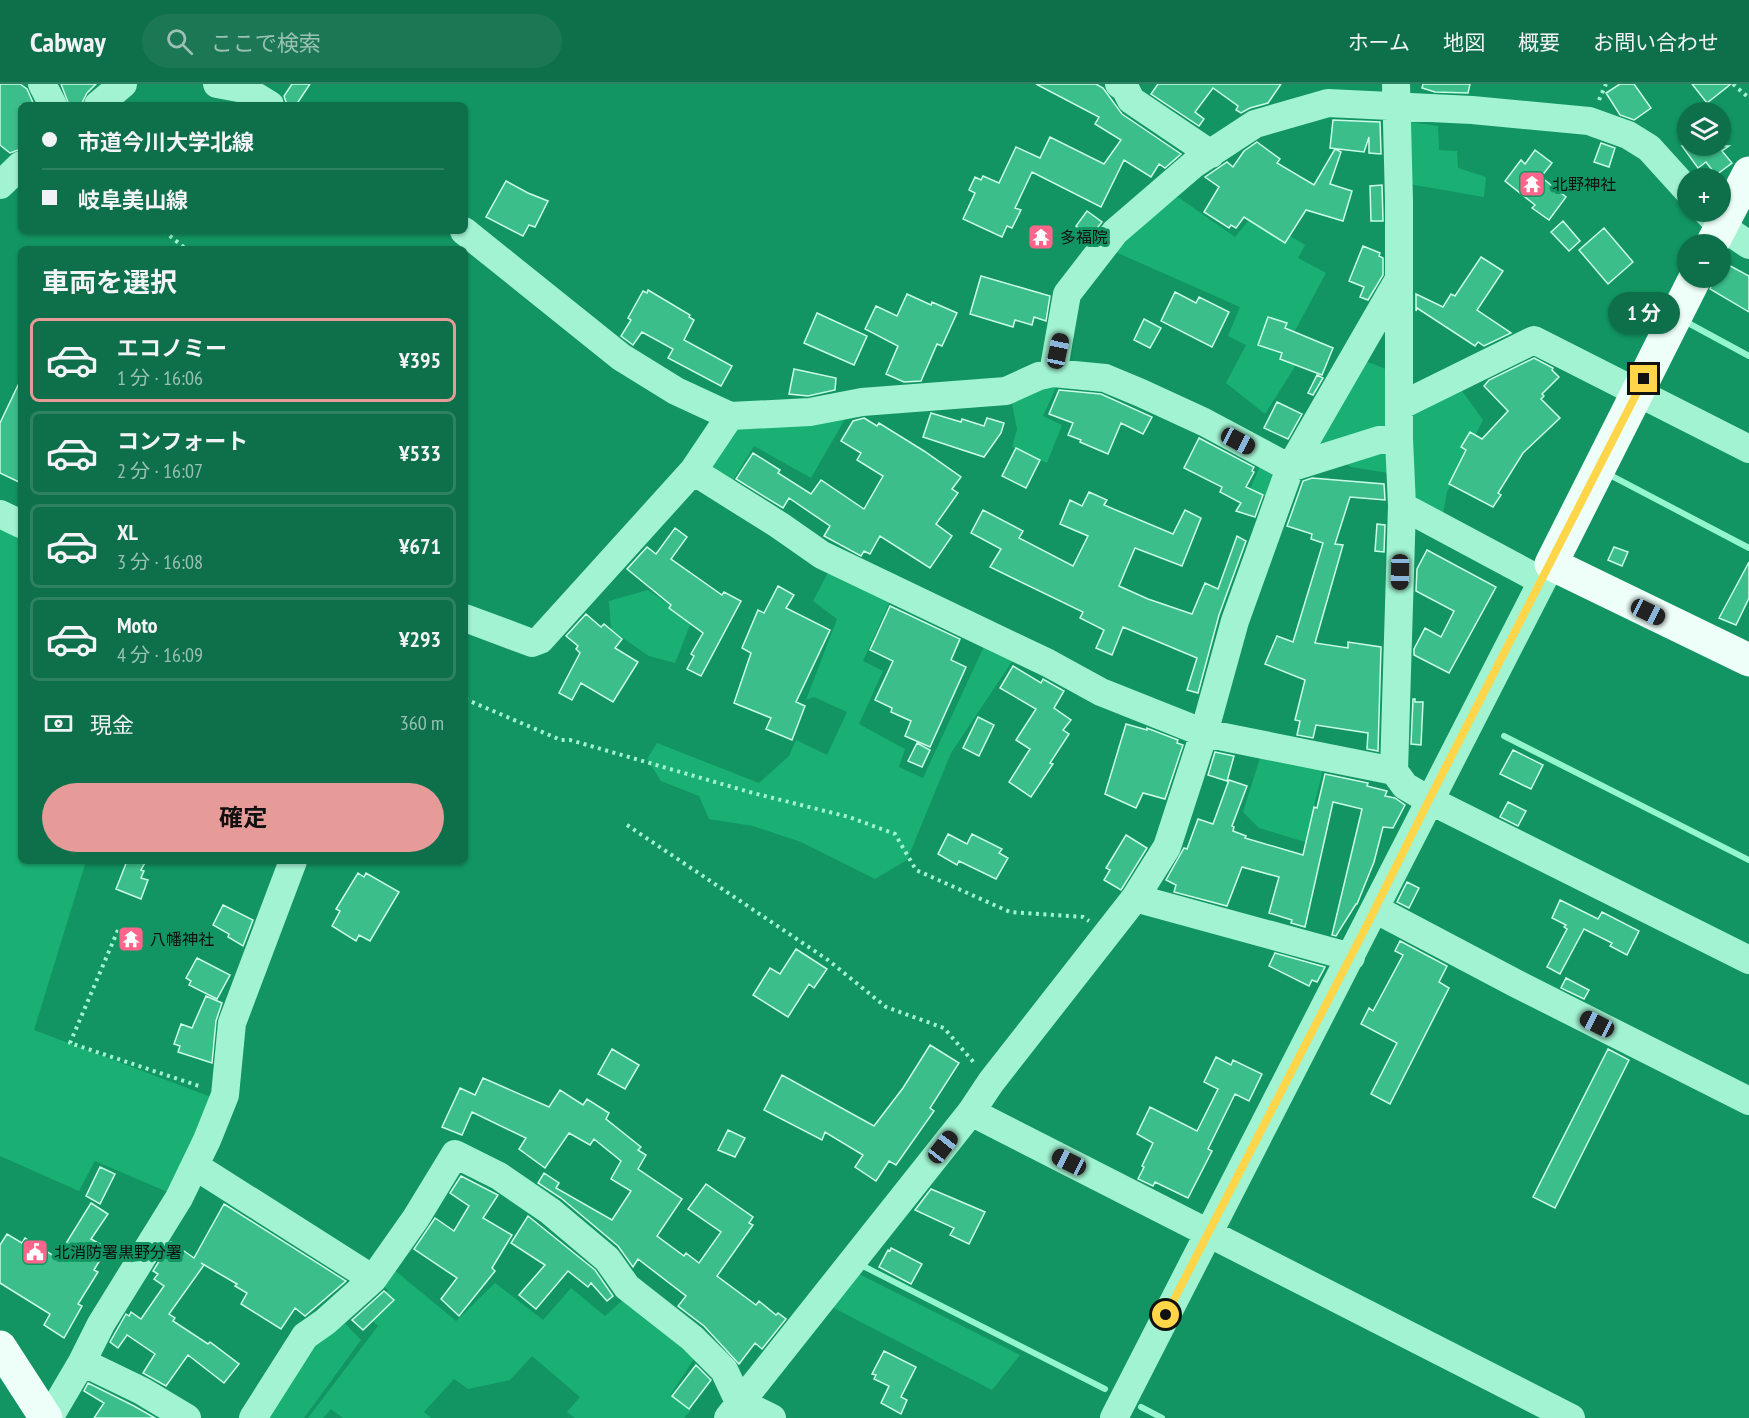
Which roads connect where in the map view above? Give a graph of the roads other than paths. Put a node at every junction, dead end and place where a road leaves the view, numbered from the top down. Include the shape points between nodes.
1 (42, 84) edge
2 (123, 84) edge
3 (217, 84) edge
4 (228, 84) edge
5 (1119, 84) edge
6 (1397, 95) edge
7 (51, 102) edge
8 (102, 102) edge
9 (265, 102) edge
10 (1211, 154) junction
11 (18, 168) edge
12 (1749, 173) edge
13 (1677, 179) edge
14 (0, 185) edge
15 (1713, 227) edge
16 (468, 234) edge
17 (1749, 245) edge
18 (1399, 279) junction
19 (1690, 288) edge
20 (1053, 373) junction
21 (1637, 393) junction
22 (1400, 406) junction
23 (730, 416) junction
24 (1399, 439) junction
25 (1749, 449) edge
26 (1290, 468) junction
27 (693, 471) junction
28 (1402, 506) junction
29 (0, 514) edge
30 (18, 523) edge
31 (1547, 572) junction
32 (468, 619) edge
33 (1749, 660) edge
34 (1204, 733) junction
35 (1394, 771) junction
36 (1429, 800) junction
37 (292, 864) edge
38 (1135, 898) junction
39 (1375, 909) junction
40 (1351, 957) junction
41 (1749, 960) edge
42 (1749, 1101) edge
43 (971, 1112) junction
44 (195, 1166) junction
45 (1208, 1233) junction
46 (373, 1279) junction
47 (0, 1347) edge
48 (82, 1362) junction
49 (734, 1410) edge
50 (47, 1418) edge
51 (187, 1418) edge
52 (253, 1418) edge
53 (772, 1418) edge
54 (1114, 1418) edge
55 (1570, 1418) edge

1 - 7 street
2 - 8 street
3 - 4 street
4 - 9 street
5 - 10 street via 1131,100
6 - 10 street via 1328,103 1255,124
6 - 13 street via 1589,121 1628,135 1649,148
6 - 18 street
10 - 20 street via 1115,232 1067,294
11 - 14 street
12 - 15 main road
15 - 17 street
16 - 23 street via 621,357 676,392
18 - 22 street
18 - 26 street
19 - 21 main road
20 - 23 street via 1006,391 862,402 810,412
20 - 26 street via 1105,378 1204,422
21 - 22 street via 1534,340
21 - 25 street
21 - 31 main road
22 - 24 street
23 - 27 street
24 - 26 street via 1379,440
24 - 28 street
26 - 34 street via 1235,621
27 - 32 street via 540,640 532,643
27 - 34 street via 822,555 1101,692
28 - 31 street
28 - 35 street
29 - 30 street
31 - 33 main road
31 - 36 street
34 - 35 street
34 - 38 street via 1167,847
35 - 36 street via 1405,786
36 - 39 street
36 - 41 street
37 - 44 street via 232,1023 225,1095
38 - 40 street
38 - 43 street
39 - 40 street
39 - 42 street
40 - 45 street
43 - 45 street
43 - 49 street
44 - 46 street
44 - 48 street via 101,1323
45 - 54 street
45 - 55 street
46 - 49 street via 455,1154 499,1176 550,1211 607,1259 627,1287 692,1338 724,1370
46 - 52 street via 305,1336
47 - 50 main road
48 - 50 street
48 - 51 street
49 - 53 street

